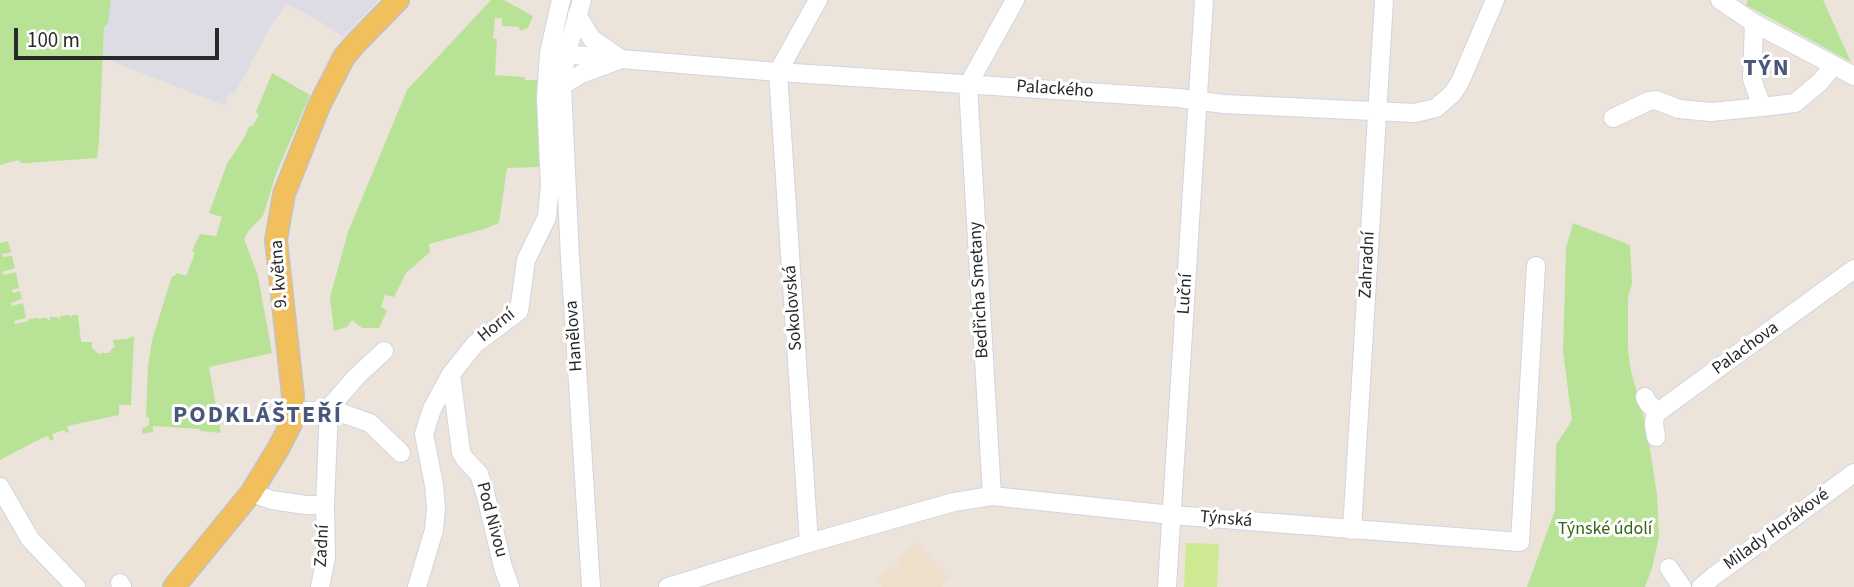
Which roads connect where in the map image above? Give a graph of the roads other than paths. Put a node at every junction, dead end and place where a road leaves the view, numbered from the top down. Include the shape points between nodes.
1 (398, 0) edge
2 (561, 0) edge
3 (818, 0) edge
4 (1015, 0) edge
5 (1205, 0) edge
6 (1384, 0) edge
7 (1495, 0) edge
8 (1720, 0) edge
9 (580, 7) edge
10 (1754, 23) junction
11 (557, 54) junction
12 (621, 59) junction
13 (1834, 65) junction
14 (778, 72) junction
15 (1854, 76) edge
16 (968, 85) junction
17 (562, 86) junction
18 (1197, 99) junction
19 (1762, 107) junction
20 (1377, 111) junction
21 (1613, 118) dead end
22 (1536, 266) dead end
23 (1854, 269) edge
24 (384, 351) dead end
25 (451, 374) junction
26 (1645, 397) dead end
27 (329, 408) junction
28 (293, 411) junction
29 (1658, 412) junction
30 (1656, 437) dead end
31 (401, 453) dead end
32 (1854, 473) edge
33 (0, 487) edge
34 (251, 493) junction
35 (992, 496) junction
36 (325, 505) junction
37 (1172, 516) junction
38 (1352, 530) junction
39 (809, 543) junction
40 (1669, 568) dead end
41 (76, 587) edge
42 (174, 587) edge
43 (320, 587) edge
44 (417, 587) edge
45 (510, 587) edge
46 (591, 587) edge
47 (668, 587) edge
48 (1167, 587) edge
49 (1682, 587) edge
50 (1701, 587) edge

1 - 28 main road, 9. května via 336,71 284,194 276,240
2 - 11 street via 554,26
3 - 14 street
4 - 16 street
5 - 18 street, Luční
6 - 20 street, Zahradní
7 - 20 street, Palackého via 1460,82 1445,101 1415,113
8 - 10 street
9 - 11 street
9 - 12 street via 592,39
10 - 13 street
10 - 19 street via 1752,79
11 - 12 street, Palackého
11 - 17 street, Hanělova
11 - 25 street, Horní via 546,98 547,217 526,260 519,311 475,344
12 - 14 street, Palackého
12 - 17 street
13 - 15 street
13 - 19 street via 1796,103
14 - 16 street, Palackého
14 - 39 street, Sokolovská
16 - 18 street, Palackého
16 - 35 street, Bedřicha Smetany
17 - 46 street, Hanělova
18 - 20 street, Palackého
18 - 37 street, Luční
19 - 21 street via 1711,112 1679,109 1656,100
20 - 38 street, Zahradní
22 - 38 street, Týnská via 1520,542
23 - 29 street, Palachova
24 - 27 street
25 - 44 street, Horní via 424,434 436,508
25 - 45 street, Pod Nivou via 461,452 479,474
26 - 29 street
27 - 28 street
27 - 31 street via 370,423
27 - 36 street, Zadní
28 - 34 main road, 9. května via 286,434
29 - 30 street
32 - 50 street, Milady Horákové
33 - 41 street via 30,539
34 - 36 street, Zadní via 272,500
34 - 42 main road, 9. května
35 - 37 street, Týnská
35 - 39 street, Týnská via 954,502
36 - 43 street, Zadní via 326,557
37 - 38 street, Týnská
37 - 48 street, Luční
39 - 47 street, Týnská
40 - 49 street

